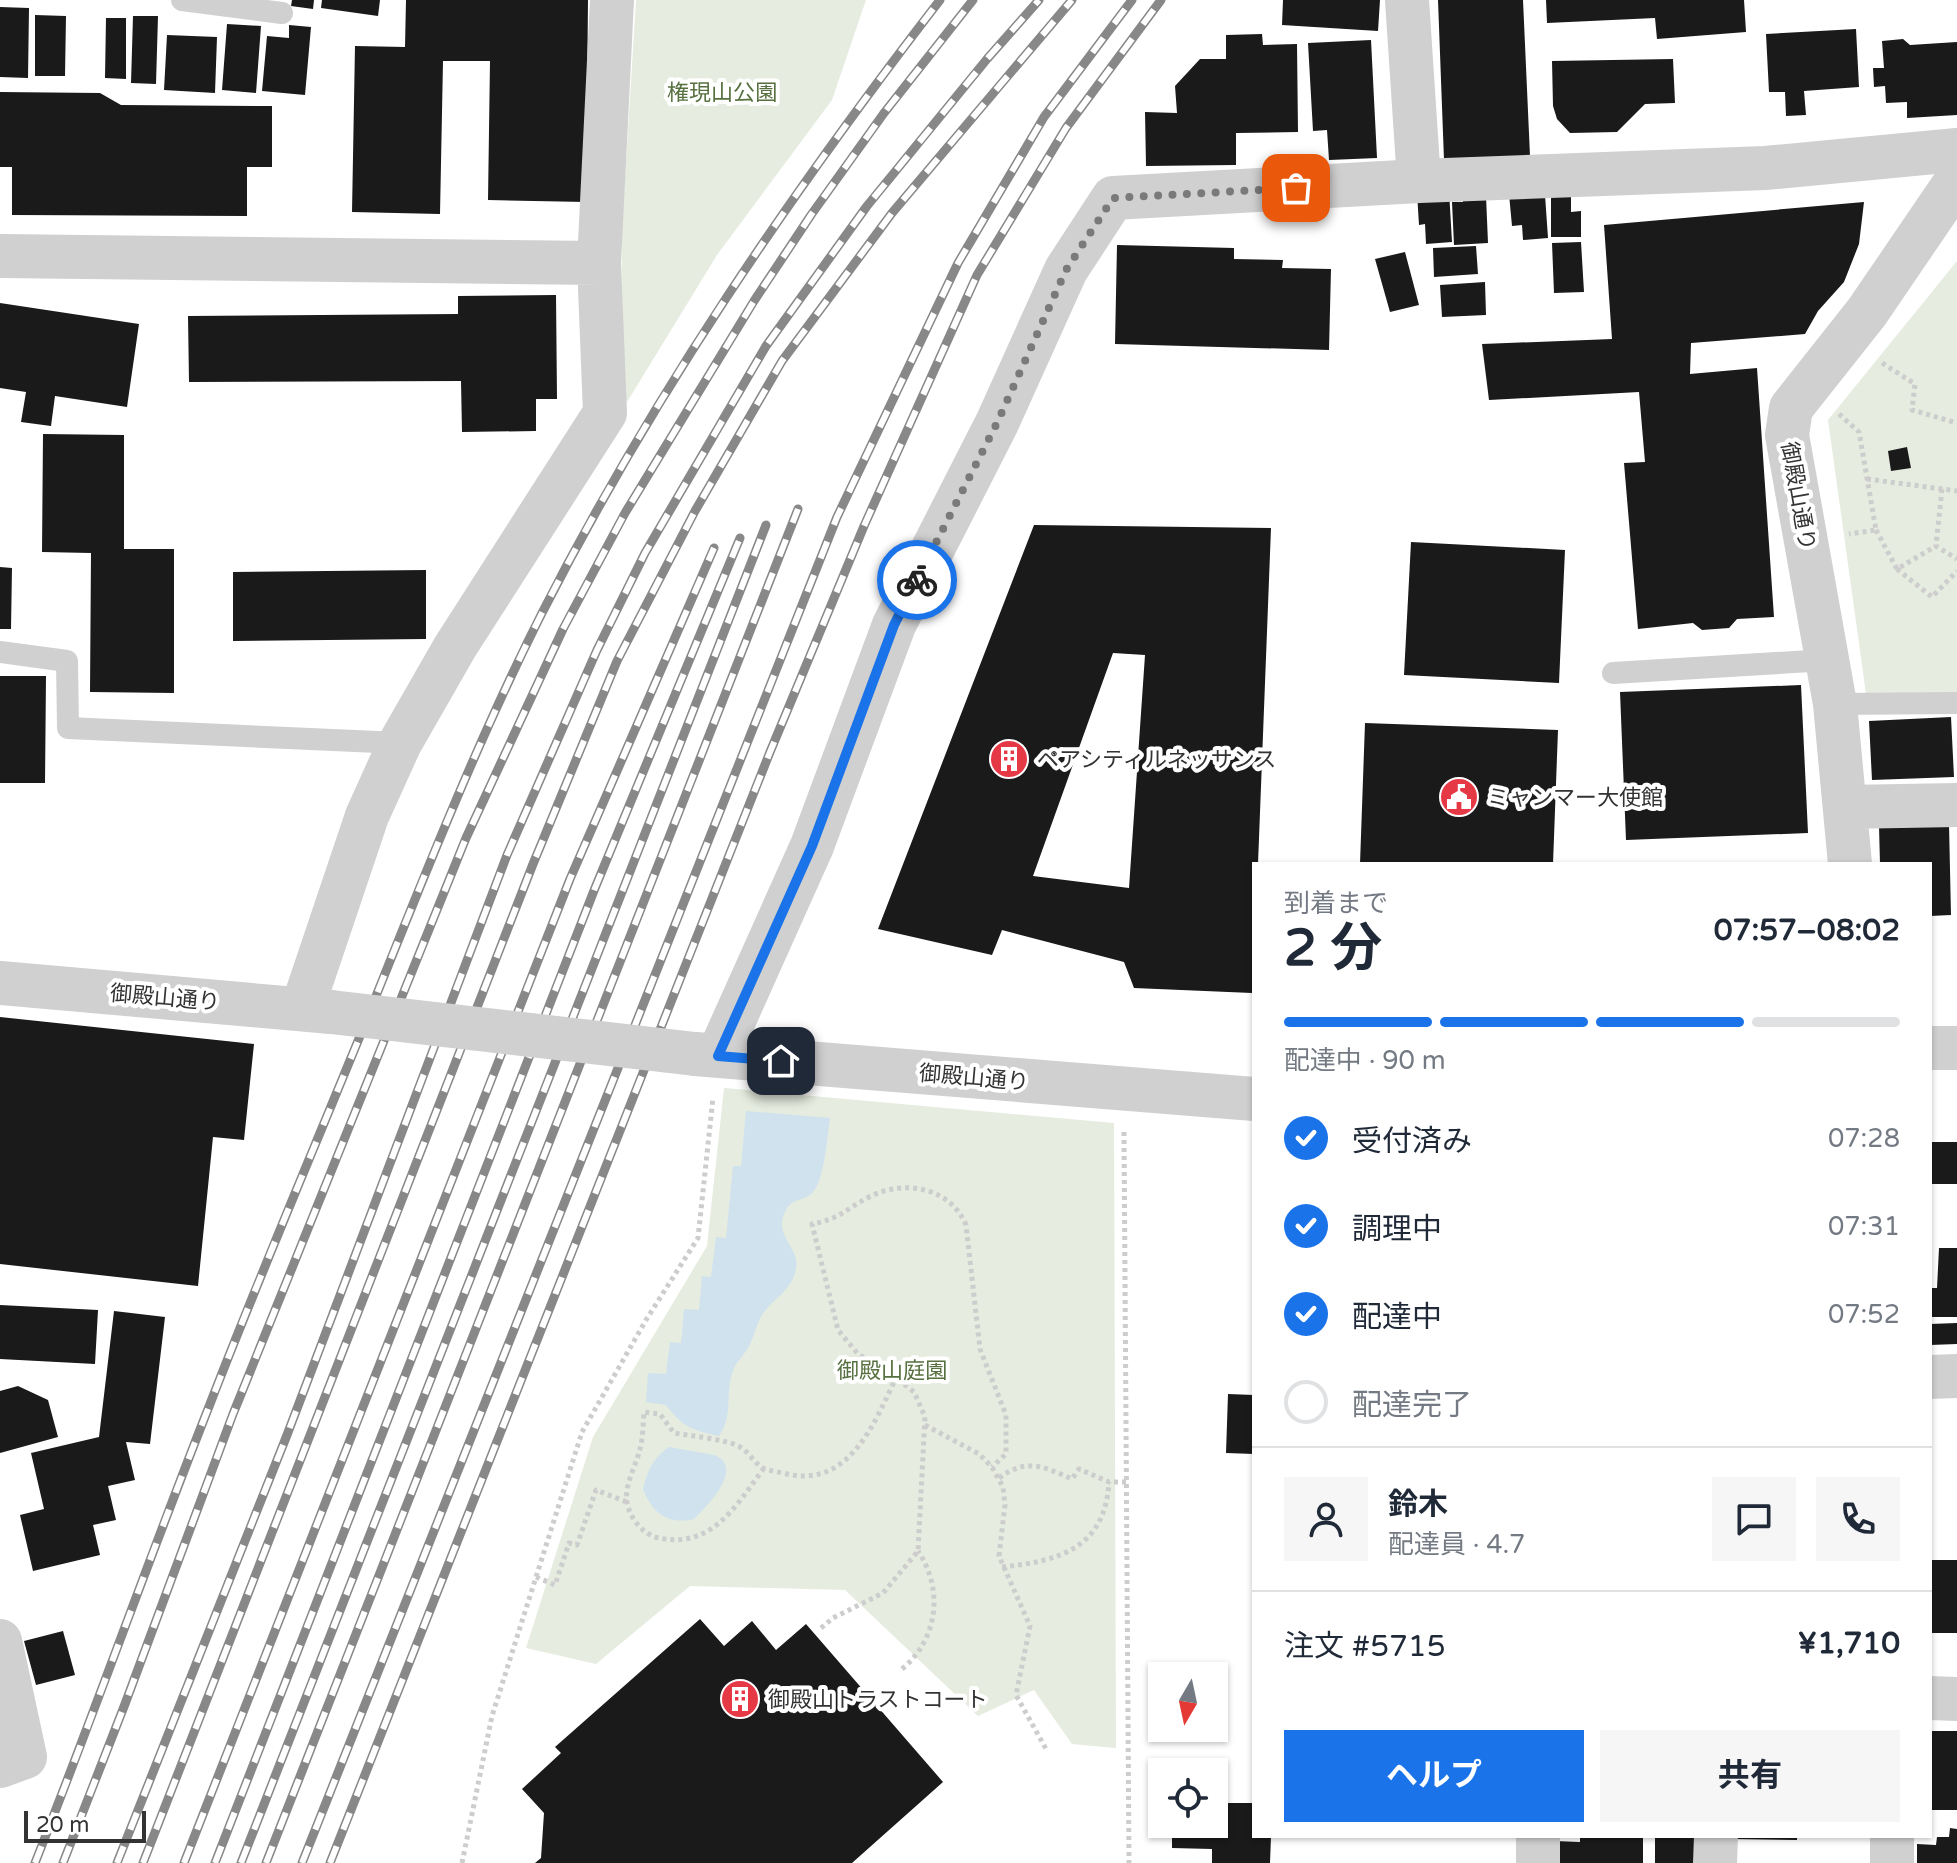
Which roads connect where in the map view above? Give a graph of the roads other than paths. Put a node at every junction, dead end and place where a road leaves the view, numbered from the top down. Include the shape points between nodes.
1 (182, 0) edge
2 (612, 0) edge
3 (1407, 0) edge
4 (282, 13) dead end
5 (1957, 150) edge
6 (1957, 180) edge
7 (1419, 181) junction
8 (0, 256) edge
9 (599, 263) junction
10 (0, 652) edge
11 (1827, 660) junction
12 (1613, 673) dead end
13 (1957, 703) edge
14 (1835, 704) junction
15 (400, 743) junction
16 (1957, 805) edge
17 (1846, 807) junction
18 (1850, 862) edge
19 (0, 983) edge
20 (316, 1011) junction
21 (1932, 1048) edge
22 (1957, 1048) edge
23 (706, 1055) junction
24 (1252, 1099) edge
25 (1957, 1376) edge
26 (1932, 1377) edge
27 (0, 1641) edge
28 (1932, 1698) edge
29 (1957, 1699) edge
30 (0, 1766) edge
31 (1538, 1838) edge
32 (1716, 1838) edge
33 (1892, 1838) edge
34 (1538, 1863) edge
35 (1715, 1863) edge
36 (1892, 1863) edge

1 - 4 lane
2 - 9 street
3 - 7 street
5 - 7 street via 1765,168
6 - 11 street, 御殿山通り via 1867,312 1791,408 1787,435
7 - 23 street via 1113,198 1066,270 997,423 894,625 812,846
8 - 9 street
9 - 15 street via 605,413
10 - 15 lane via 67,661 68,728
11 - 12 lane
11 - 14 street, 御殿山通り
13 - 14 lane
14 - 17 street, 御殿山通り
15 - 20 street via 367,816
16 - 17 street
17 - 18 street, 御殿山通り
19 - 20 street, 御殿山通り
20 - 23 street, 御殿山通り, bridge
21 - 22 street
23 - 24 street, 御殿山通り
25 - 26 street
27 - 30 street via 25,1757
28 - 29 street
31 - 34 street
32 - 35 street
33 - 36 street

